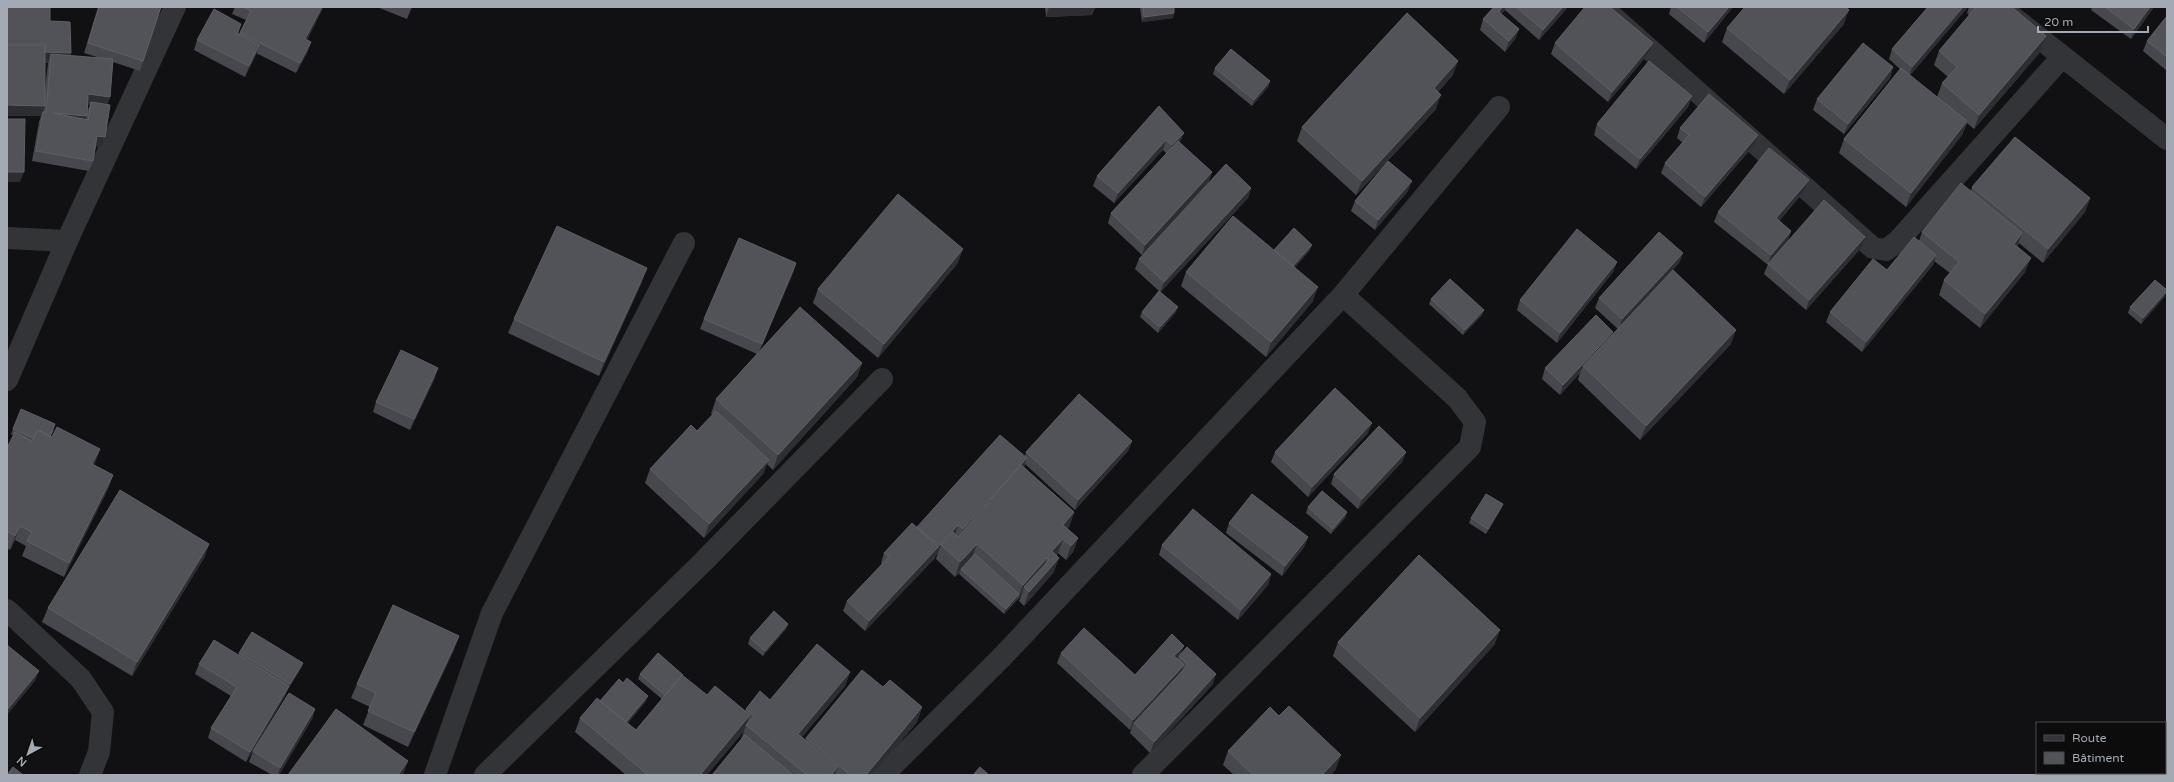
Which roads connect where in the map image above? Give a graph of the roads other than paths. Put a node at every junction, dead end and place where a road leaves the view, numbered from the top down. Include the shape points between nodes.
1 (175, 7) edge
2 (1602, 7) edge
3 (2000, 7) edge
4 (2062, 57) junction
5 (1499, 107) dead end
6 (2167, 140) edge
7 (7, 238) edge
8 (67, 241) junction
9 (684, 243) dead end
10 (1343, 295) junction
11 (882, 379) dead end
12 (7, 380) edge
13 (7, 610) edge
14 (90, 775) edge
15 (436, 775) edge
16 (485, 775) edge
17 (882, 775) edge
18 (1143, 775) edge

1 - 8 street
2 - 4 street via 1873,248 1886,250 1898,242
3 - 4 street
4 - 6 street
5 - 10 street
7 - 8 street
8 - 12 street
9 - 15 street via 492,613
10 - 17 street via 1002,657
10 - 18 street via 1456,398 1476,422 1470,446
11 - 16 street via 703,562
13 - 14 street via 81,679 103,712 99,752

